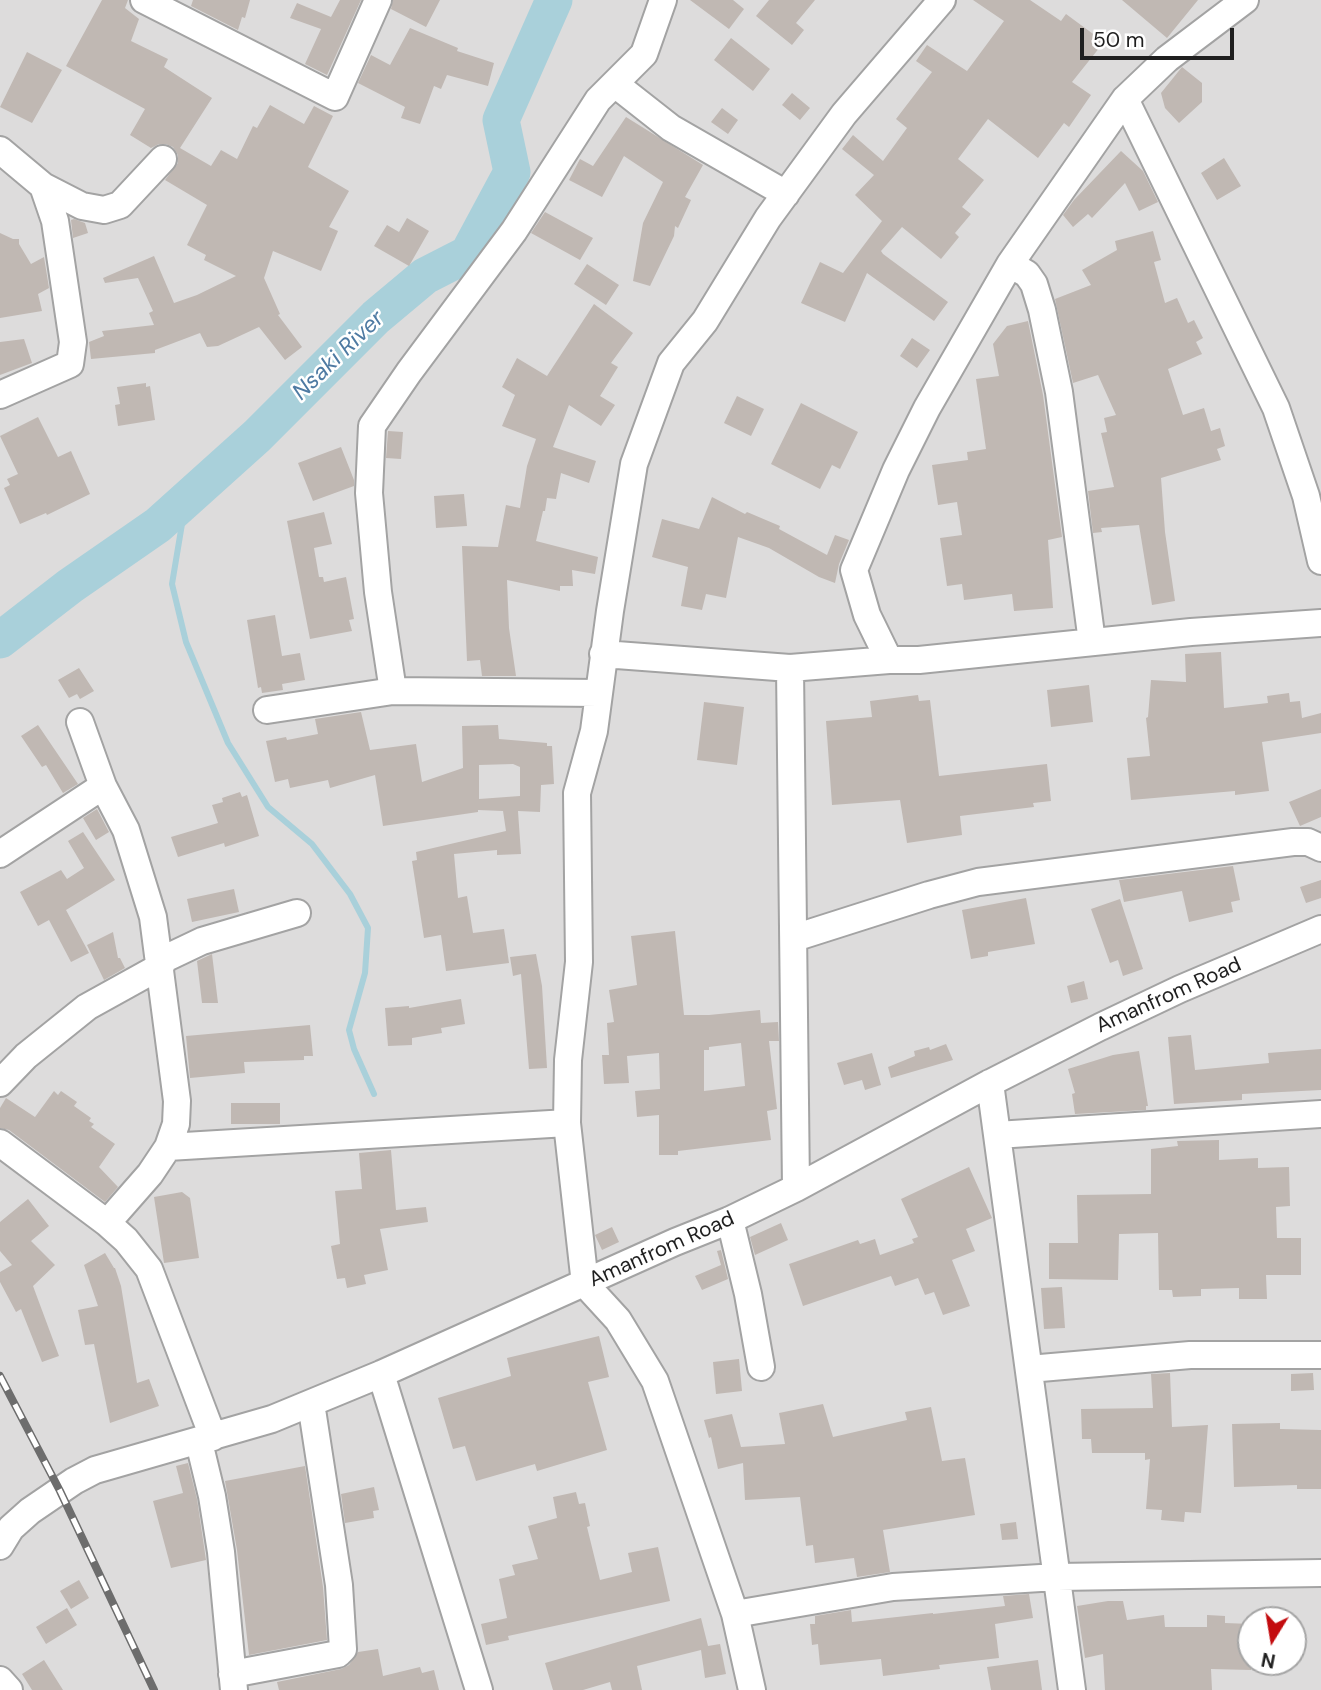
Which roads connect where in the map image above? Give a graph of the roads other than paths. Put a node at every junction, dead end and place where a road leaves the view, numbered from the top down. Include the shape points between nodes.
1 (144, 0) edge
2 (378, 0) edge
3 (663, 0) edge
4 (942, 0) edge
5 (1245, 0) edge
6 (615, 84) junction
7 (1125, 99) junction
8 (0, 150) edge
9 (163, 159) dead end
10 (43, 186) junction
11 (786, 194) junction
12 (1010, 264) junction
13 (0, 396) edge
14 (1321, 561) edge
15 (1321, 622) edge
16 (1092, 642) junction
17 (604, 654) junction
18 (889, 660) junction
19 (790, 668) junction
20 (393, 691) junction
21 (598, 693) junction
22 (267, 710) dead end
23 (80, 722) dead end
24 (103, 786) junction
25 (1321, 848) edge
26 (0, 854) edge
27 (297, 913) dead end
28 (1321, 929) edge
29 (794, 938) junction
30 (160, 964) junction
31 (0, 1083) edge
32 (990, 1083) junction
33 (1321, 1114) edge
34 (567, 1123) junction
35 (997, 1135) junction
36 (0, 1143) edge
37 (168, 1147) junction
38 (796, 1188) junction
39 (730, 1220) junction
40 (107, 1223) junction
41 (585, 1284) junction
42 (1321, 1355) edge
43 (761, 1367) dead end
44 (1029, 1370) junction
45 (381, 1374) junction
46 (311, 1403) junction
47 (206, 1439) junction
48 (4, 1528) edge
49 (1321, 1573) edge
50 (1057, 1577) junction
51 (735, 1614) junction
52 (0, 1680) edge
53 (233, 1682) edge
54 (9, 1690) edge
55 (479, 1690) edge
56 (752, 1690) edge
57 (1072, 1690) edge

1 - 2 street via 335,97
3 - 6 street via 644,54
4 - 11 street via 844,114
5 - 7 street via 1167,59
6 - 11 street via 671,128
6 - 20 street via 598,100 514,230 372,426 369,493
7 - 12 street
7 - 14 street via 1276,408 1306,496
8 - 10 street
9 - 10 street via 120,205 104,210 82,206
10 - 13 street via 55,221 73,342 70,364
11 - 17 street via 705,321 671,363 634,464
12 - 16 street via 1034,284 1042,310 1059,392
12 - 18 street via 926,408 854,570 867,615
15 - 16 street
16 - 18 street
17 - 19 street
17 - 21 street
18 - 19 street
19 - 29 street
20 - 21 street
20 - 22 street
21 - 34 street via 594,731 577,793 579,962 568,1060
23 - 24 street
24 - 26 street
24 - 30 street via 127,830 153,918
25 - 29 street via 1293,842 978,882
27 - 30 street via 202,940
28 - 32 street, Amanfrom Road via 1180,989
29 - 38 street
30 - 31 street via 87,1007
30 - 37 street via 177,1101
32 - 35 street
32 - 38 street, Amanfrom Road
33 - 35 street
34 - 37 street
34 - 41 street
35 - 44 street
36 - 40 street
37 - 40 street
38 - 39 street, Amanfrom Road
39 - 41 street, Amanfrom Road
39 - 43 street
40 - 47 street via 149,1269
41 - 45 street, Amanfrom Road
41 - 51 street via 618,1320 655,1381
42 - 44 street via 1190,1355
44 - 50 street
45 - 46 street, Amanfrom Road
45 - 55 street
46 - 47 street, Amanfrom Road
46 - 53 street via 339,1585 343,1648 338,1654
47 - 48 street, Amanfrom Road via 94,1470
47 - 53 street
49 - 50 street
50 - 51 street via 893,1587
50 - 57 street
51 - 56 street
52 - 54 street

